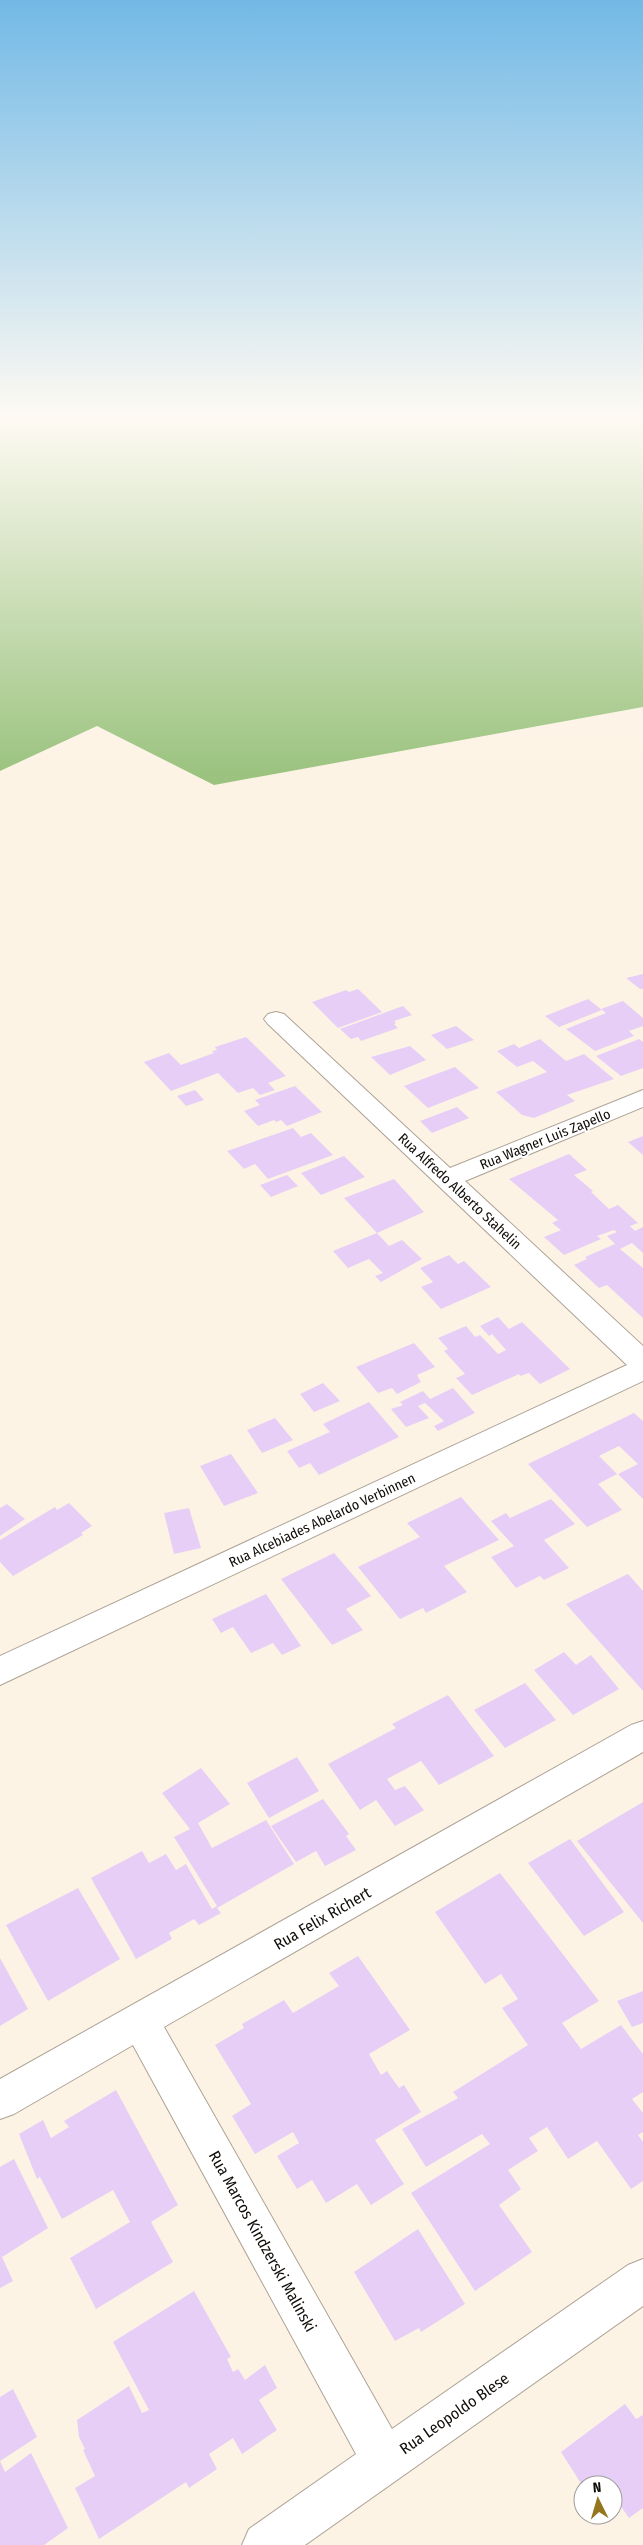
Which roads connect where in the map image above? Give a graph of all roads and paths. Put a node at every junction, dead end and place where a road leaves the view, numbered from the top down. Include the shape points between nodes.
1 (276, 1019) dead end
2 (643, 1098) edge
3 (446, 1179) junction
4 (643, 1363) edge
5 (643, 1369) edge
6 (0, 1671) edge
7 (643, 1735) edge
8 (140, 2021) junction
9 (0, 2100) edge
10 (643, 2280) edge
11 (385, 2462) junction
12 (265, 2545) edge

1 - 3 street, Rua Alfredo Alberto Stahelin
2 - 3 street, Rua Wagner Luis Zapello
3 - 4 street, Rua Alfredo Alberto Stahelin
5 - 6 street, Rua Alcebiades Abelardo Verbinnen
7 - 8 street, Rua Felix Richert
8 - 9 street, Rua Felix Richert
8 - 11 street, Rua Marcos Kindzerski Malinski
10 - 11 street, Rua Leopoldo Blese
11 - 12 street, Rua Leopoldo Blese

